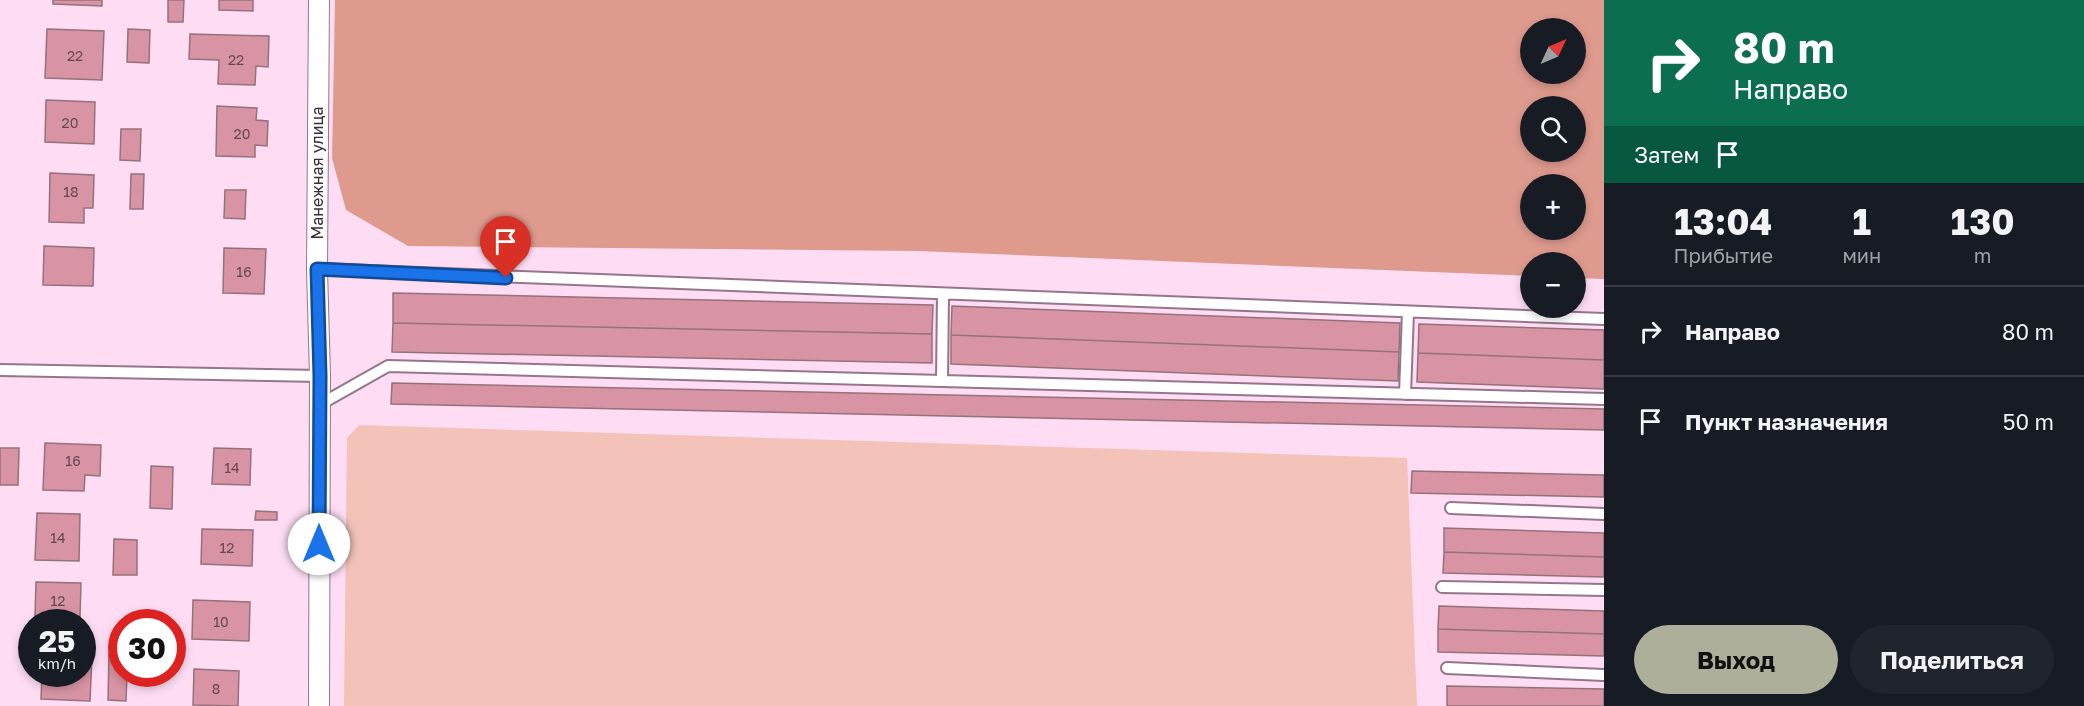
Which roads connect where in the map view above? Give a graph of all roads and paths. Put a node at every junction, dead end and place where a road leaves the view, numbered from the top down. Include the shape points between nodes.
1 (319, 0) edge
2 (317, 269) junction
3 (943, 294) junction
4 (1408, 312) junction
5 (1604, 319) edge
6 (0, 370) edge
7 (320, 376) junction
8 (942, 381) junction
9 (1405, 394) junction
10 (1604, 399) edge
11 (319, 405) junction
12 (1451, 508) dead end
13 (1604, 514) edge
14 (1442, 587) dead end
15 (1604, 590) edge
16 (1447, 668) dead end
17 (1604, 675) edge
18 (319, 706) edge

1 - 2 street, Манежная улица
2 - 3 lane
2 - 7 street, Манежная улица
3 - 4 lane
3 - 8 lane
4 - 5 lane
4 - 9 lane
6 - 7 lane
7 - 11 street, Манежная улица
8 - 9 lane
8 - 11 lane via 388,366
9 - 10 lane
11 - 18 street, Манежная улица
12 - 13 lane
14 - 15 lane
16 - 17 lane

